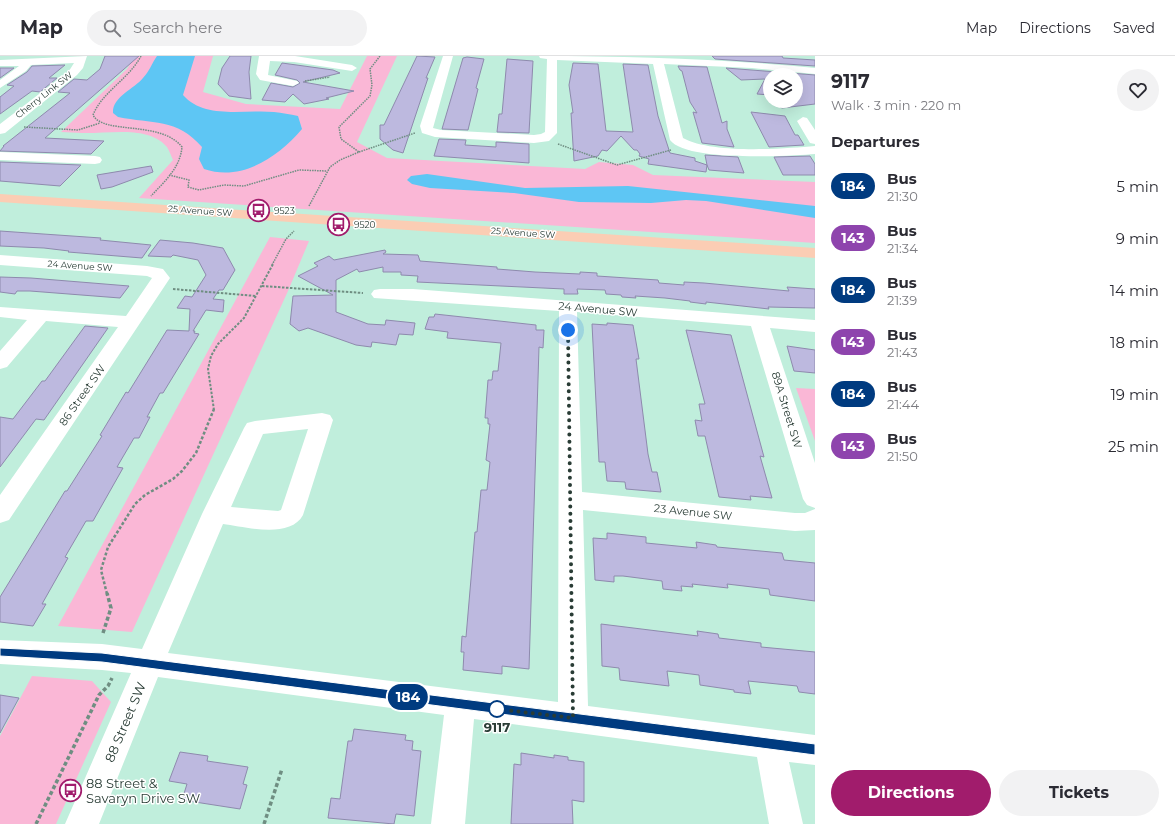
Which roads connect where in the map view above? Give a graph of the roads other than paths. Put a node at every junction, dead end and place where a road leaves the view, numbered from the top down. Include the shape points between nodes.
1 (265, 56) edge
2 (448, 56) edge
3 (544, 56) edge
4 (552, 56) edge
5 (583, 57) edge
6 (82, 58) edge
7 (640, 58) edge
8 (658, 61) junction
9 (0, 62) edge
10 (28, 62) junction
11 (352, 68) dead end
12 (763, 70) edge
13 (803, 71) edge
14 (815, 71) edge
15 (293, 83) dead end
16 (0, 85) edge
17 (803, 121) dead end
18 (2, 128) edge
19 (815, 140) edge
20 (815, 150) edge
21 (0, 156) edge
22 (95, 160) dead end
23 (0, 198) edge
24 (567, 236) junction
25 (815, 253) edge
26 (0, 260) edge
27 (815, 262) edge
28 (162, 282) joint
29 (380, 294) road end
30 (568, 307) junction
31 (0, 312) edge
32 (41, 315) junction
33 (132, 322) junction
34 (759, 322) junction
35 (815, 326) edge
36 (0, 363) edge
37 (815, 499) edge
38 (572, 500) junction
39 (0, 514) edge
40 (214, 514) junction
41 (815, 518) edge
42 (0, 652) edge
43 (150, 663) junction
44 (460, 704) junction
45 (573, 718) junction
46 (770, 744) junction
47 (815, 750) edge
48 (82, 824) edge
49 (448, 824) edge
50 (786, 824) edge

1 - 11 street
1 - 15 street via 262,74 264,78
2 - 4 street via 426,126 428,132 528,139 544,138 551,133
3 - 4 street
4 - 5 street
5 - 7 street
6 - 10 street
6 - 18 street, Cherry Link SW via 73,73
7 - 8 street
8 - 12 street
8 - 20 street via 677,140 686,146 773,152
9 - 10 street
10 - 16 street
13 - 14 street
17 - 19 street
21 - 22 street
23 - 24 main road, 25 Avenue SW
24 - 25 main road, 25 Avenue SW
24 - 27 main road, 25 Avenue SW
26 - 28 street, 24 Avenue SW via 147,271
28 - 33 street, 86 Street SW
29 - 30 street, 24 Avenue SW via 412,294
30 - 34 street, 24 Avenue SW
30 - 38 street
31 - 32 street
32 - 33 street
32 - 36 street
33 - 39 street, 86 Street SW
34 - 35 street, 24 Avenue SW
34 - 37 street, 89A Street SW
38 - 41 street, 23 Avenue SW via 795,522 810,522
38 - 45 street
40 - 40 street, 88 Street SW via 255,428 324,414 291,515 281,521
40 - 43 street, 88 Street SW
42 - 43 street via 65,654
43 - 44 street
43 - 48 street, 88 Street SW
44 - 45 street
44 - 49 street
45 - 46 street
46 - 47 street
46 - 50 street

